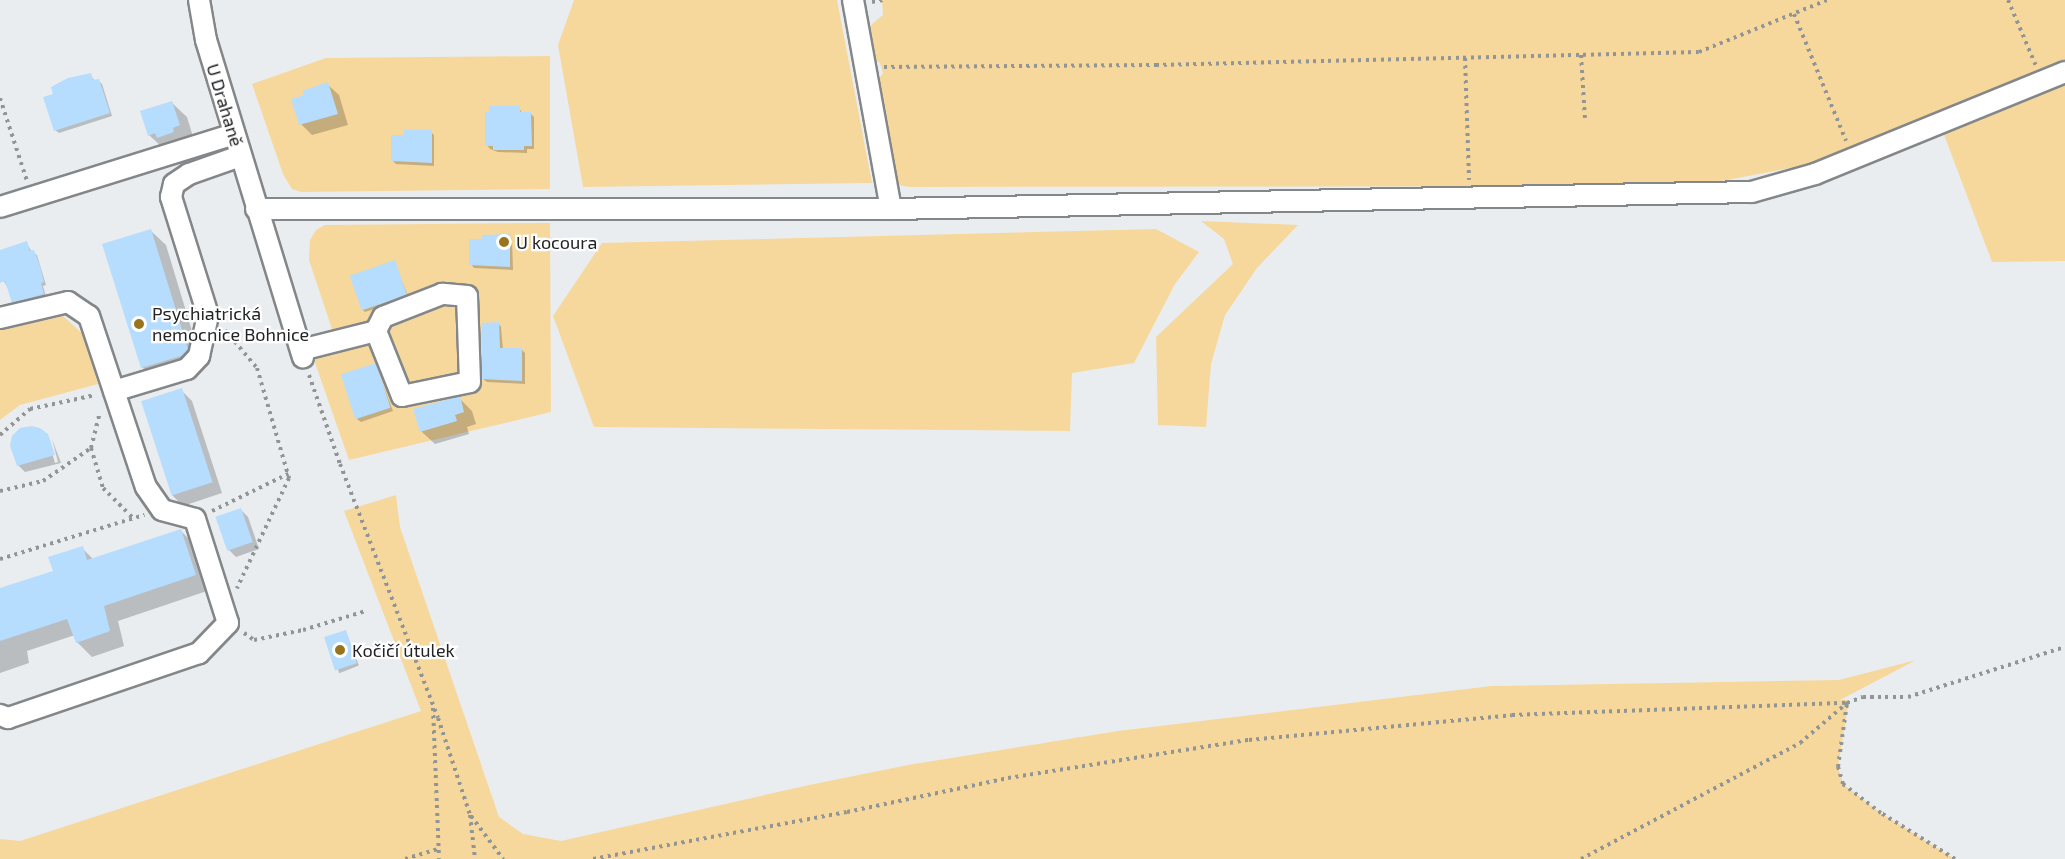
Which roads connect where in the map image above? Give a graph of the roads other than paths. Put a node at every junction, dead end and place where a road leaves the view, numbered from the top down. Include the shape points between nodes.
1 (199, 0) edge
2 (853, 0) edge
3 (2065, 72) edge
4 (234, 134) junction
5 (240, 156) junction
6 (0, 207) edge
7 (256, 209) junction
8 (891, 209) junction
9 (0, 318) edge
10 (376, 331) junction
11 (109, 392) junction
12 (0, 715) edge

1 - 4 street, U Drahaně via 206,40
2 - 8 street
3 - 8 street via 1815,174 1752,192
4 - 5 street, U Drahaně
4 - 6 street
5 - 7 street, U Drahaně
5 - 11 street via 189,174 174,184 171,197 208,315 199,356 188,369
7 - 8 street
7 - 10 street, U Drahaně via 302,353
9 - 11 street via 68,302 89,316
10 - 10 street via 402,396 470,382 466,296 442,294 383,317
11 - 12 street via 146,488 162,510 195,519 227,618 199,653 8,718

